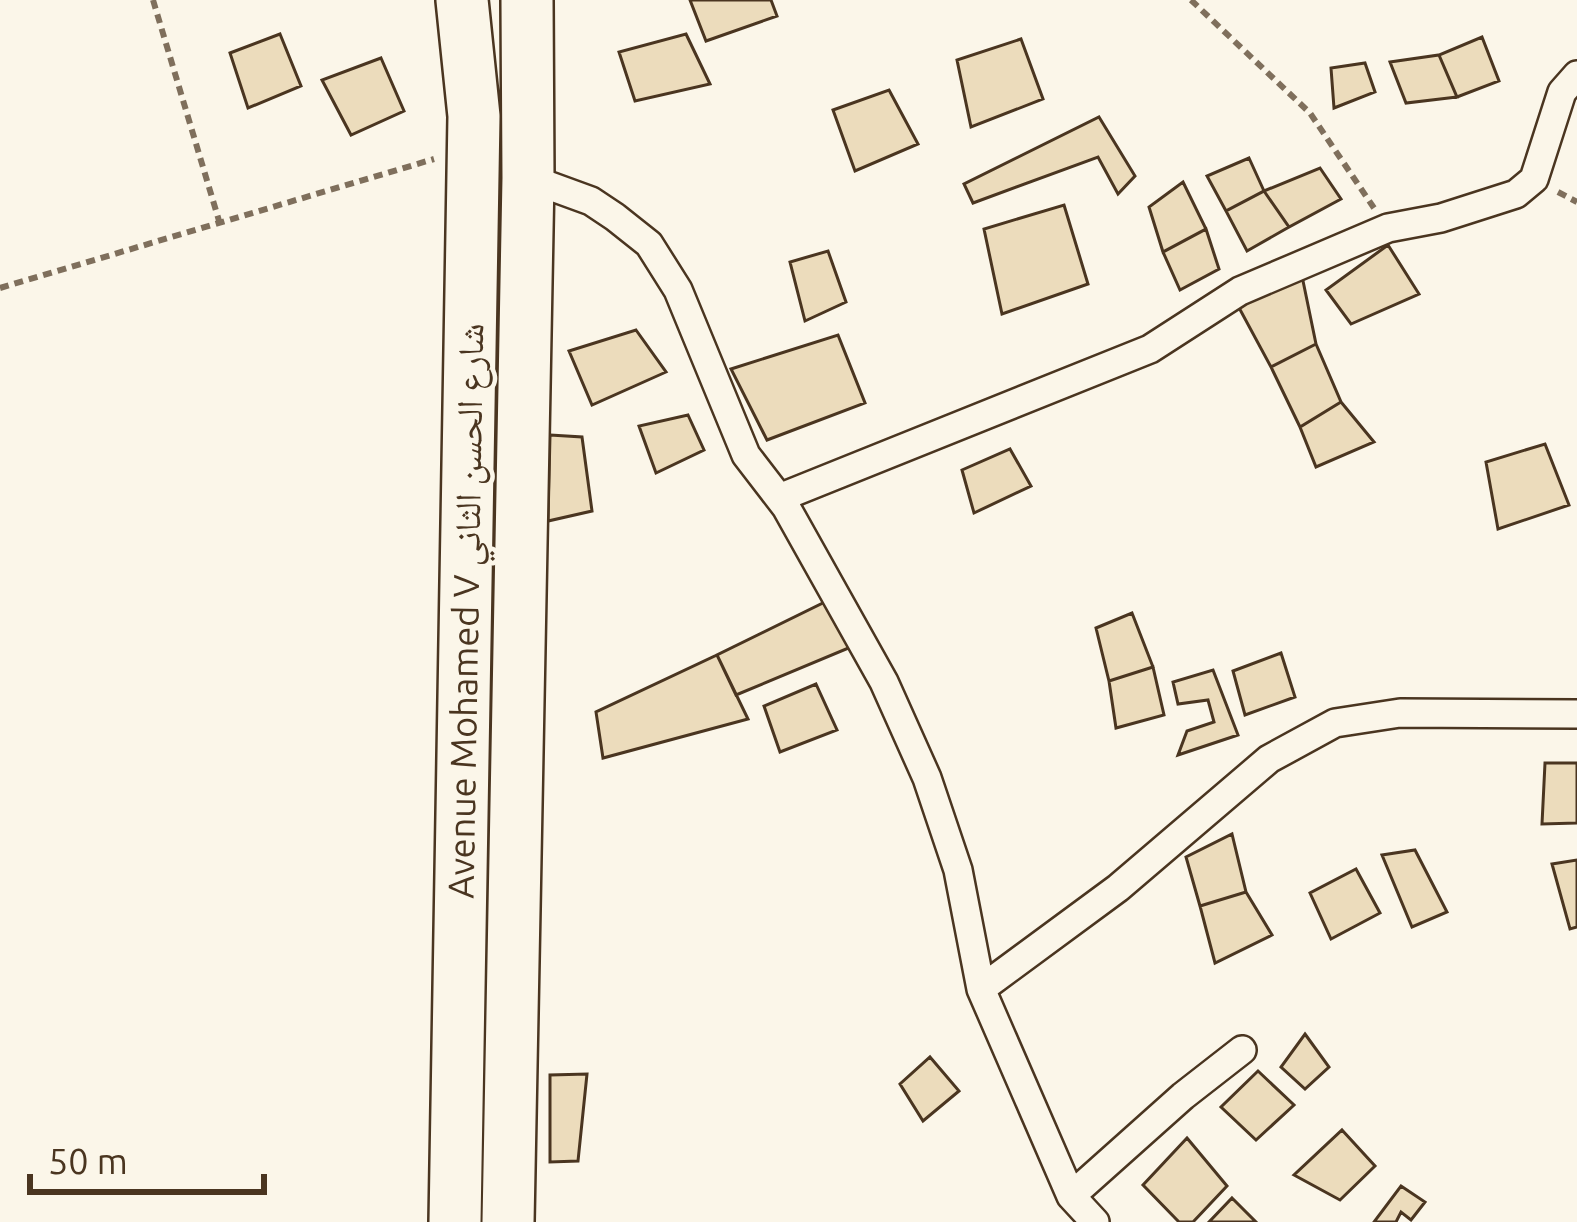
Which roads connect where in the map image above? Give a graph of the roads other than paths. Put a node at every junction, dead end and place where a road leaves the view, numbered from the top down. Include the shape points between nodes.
1 (462, 0) edge
2 (527, 0) edge
3 (1577, 75) edge
4 (528, 178) junction
5 (779, 498) junction
6 (1577, 713) edge
7 (980, 988) junction
8 (1242, 1050) dead end
9 (1071, 1196) junction
10 (455, 1222) edge
11 (508, 1222) edge
12 (1094, 1222) edge

1 - 10 highway, Avenue Mohamed V شارع الحسن الثاني via 473,147
2 - 4 highway, Avenue Mohamed V شارع الحسن الثاني
3 - 5 street via 1562,92 1534,179 1516,194 1388,228 1240,291 1150,349
4 - 5 street via 591,201 650,244 678,290 746,455
4 - 11 highway, Avenue Mohamed V شارع الحسن الثاني
5 - 7 street via 884,682 927,778 958,869
6 - 7 street via 1400,713 1335,723 1269,760 1118,888
7 - 9 street
8 - 9 street
9 - 12 street

